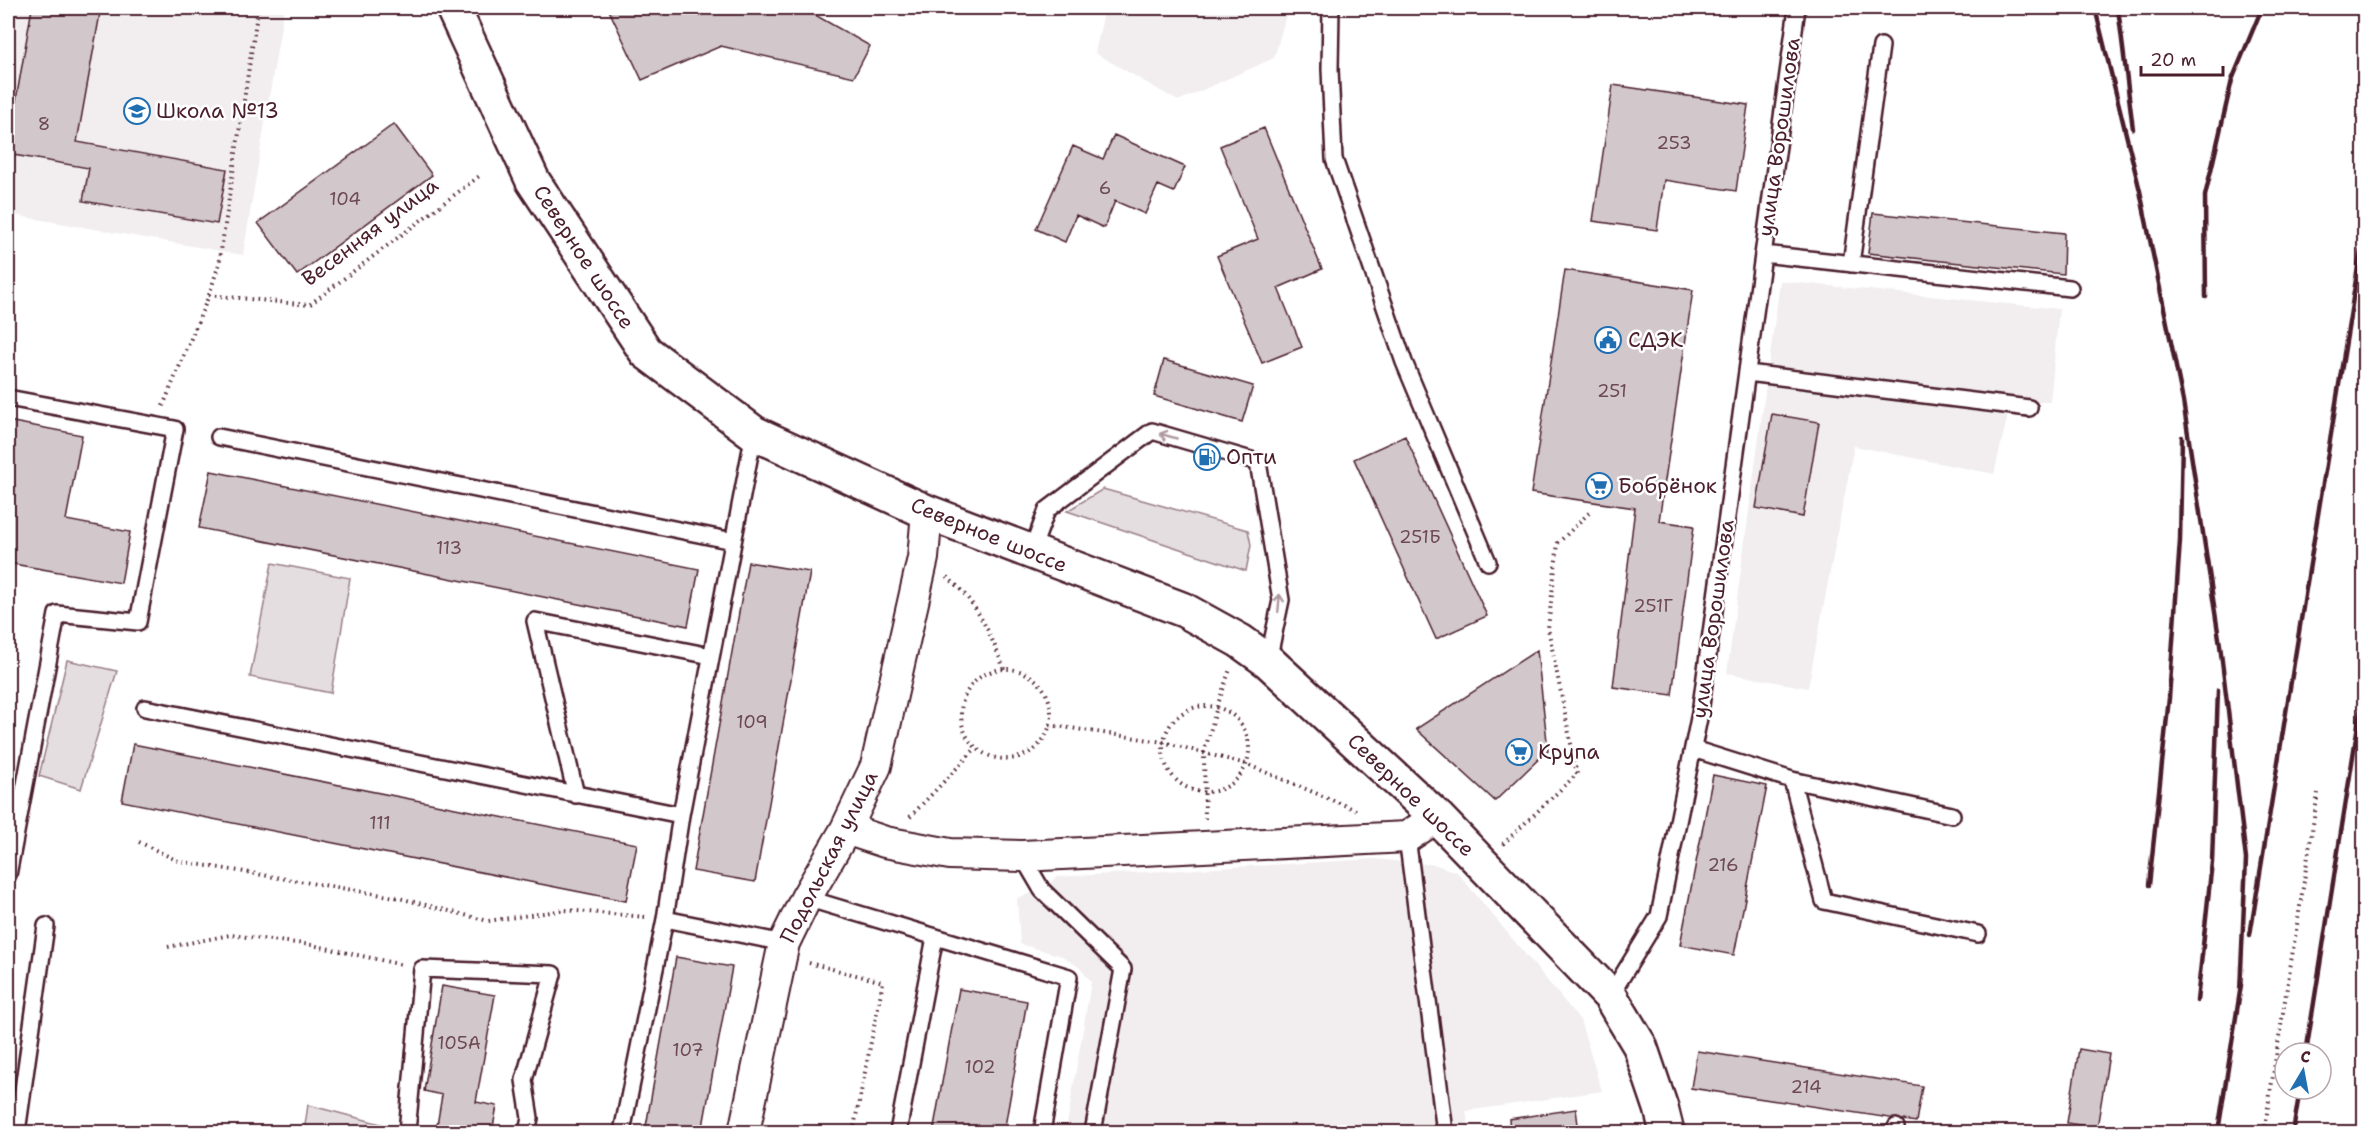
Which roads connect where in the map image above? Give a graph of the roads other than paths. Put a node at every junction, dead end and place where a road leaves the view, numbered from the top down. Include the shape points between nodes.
1 (453, 8) edge
2 (1331, 8) edge
3 (1797, 8) edge
4 (1881, 46) dead end
5 (1763, 254) junction
6 (1851, 264) junction
7 (2070, 288) dead end
8 (1748, 373) junction
9 (8, 398) edge
10 (2029, 408) dead end
11 (754, 433) junction
12 (219, 437) dead end
13 (927, 512) junction
14 (733, 541) junction
15 (1031, 553) junction
16 (1488, 562) dead end
17 (711, 656) junction
18 (1268, 661) junction
19 (145, 708) dead end
20 (1693, 749) junction
21 (1792, 780) junction
22 (576, 795) junction
23 (681, 815) junction
24 (1952, 815) dead end
25 (1437, 818) junction
26 (846, 829) junction
27 (1407, 837) junction
28 (1022, 856) junction
29 (8, 875) edge
30 (806, 898) junction
31 (665, 919) junction
32 (46, 926) dead end
33 (1978, 934) dead end
34 (935, 937) junction
35 (782, 949) junction
36 (1610, 996) junction
37 (17, 1132) edge
38 (407, 1132) edge
39 (527, 1132) edge
40 (622, 1132) edge
41 (744, 1132) edge
42 (898, 1132) edge
43 (1042, 1132) edge
44 (1093, 1132) edge
45 (1445, 1132) edge
46 (1667, 1132) edge

1 - 11 main road, Северное шоссе via 533,181 646,352
2 - 16 lane via 1334,159 1404,362
3 - 5 lane, улица Ворошилова
4 - 6 lane
5 - 6 lane
5 - 8 lane, улица Ворошилова
6 - 7 lane
8 - 10 lane
8 - 20 lane, улица Ворошилова
9 - 29 lane via 175,429 138,622 57,614
11 - 13 main road, Северное шоссе
11 - 14 lane
12 - 14 lane
13 - 15 main road, Северное шоссе
13 - 26 street, Подольская улица via 922,558 876,766
14 - 17 lane
15 - 18 main road, Северное шоссе via 1184,610
18 -> 15 lane via 1281,600 1258,462 1152,431 1047,510
17 - 22 lane via 535,621
17 - 23 lane
18 - 25 main road, Северное шоссе
19 - 22 lane
20 - 21 lane
20 - 36 lane, улица Ворошилова via 1659,916
21 - 24 lane
21 - 33 lane via 1824,901
22 - 23 lane
23 - 31 lane
25 - 27 street
25 - 36 main road, Северное шоссе
26 - 28 street via 885,842 950,854
26 - 30 street, Подольская улица
27 - 28 street
27 - 45 lane
28 - 44 lane via 1041,890 1123,969
30 - 34 lane
30 - 35 street, Подольская улица
31 - 35 lane
31 - 40 lane
32 - 37 lane
34 - 42 lane
34 - 43 lane via 1069,977
35 - 41 street, Подольская улица
36 - 46 main road via 1640,1046
38 - 39 lane via 422,969 553,974 524,1080 530,1118

